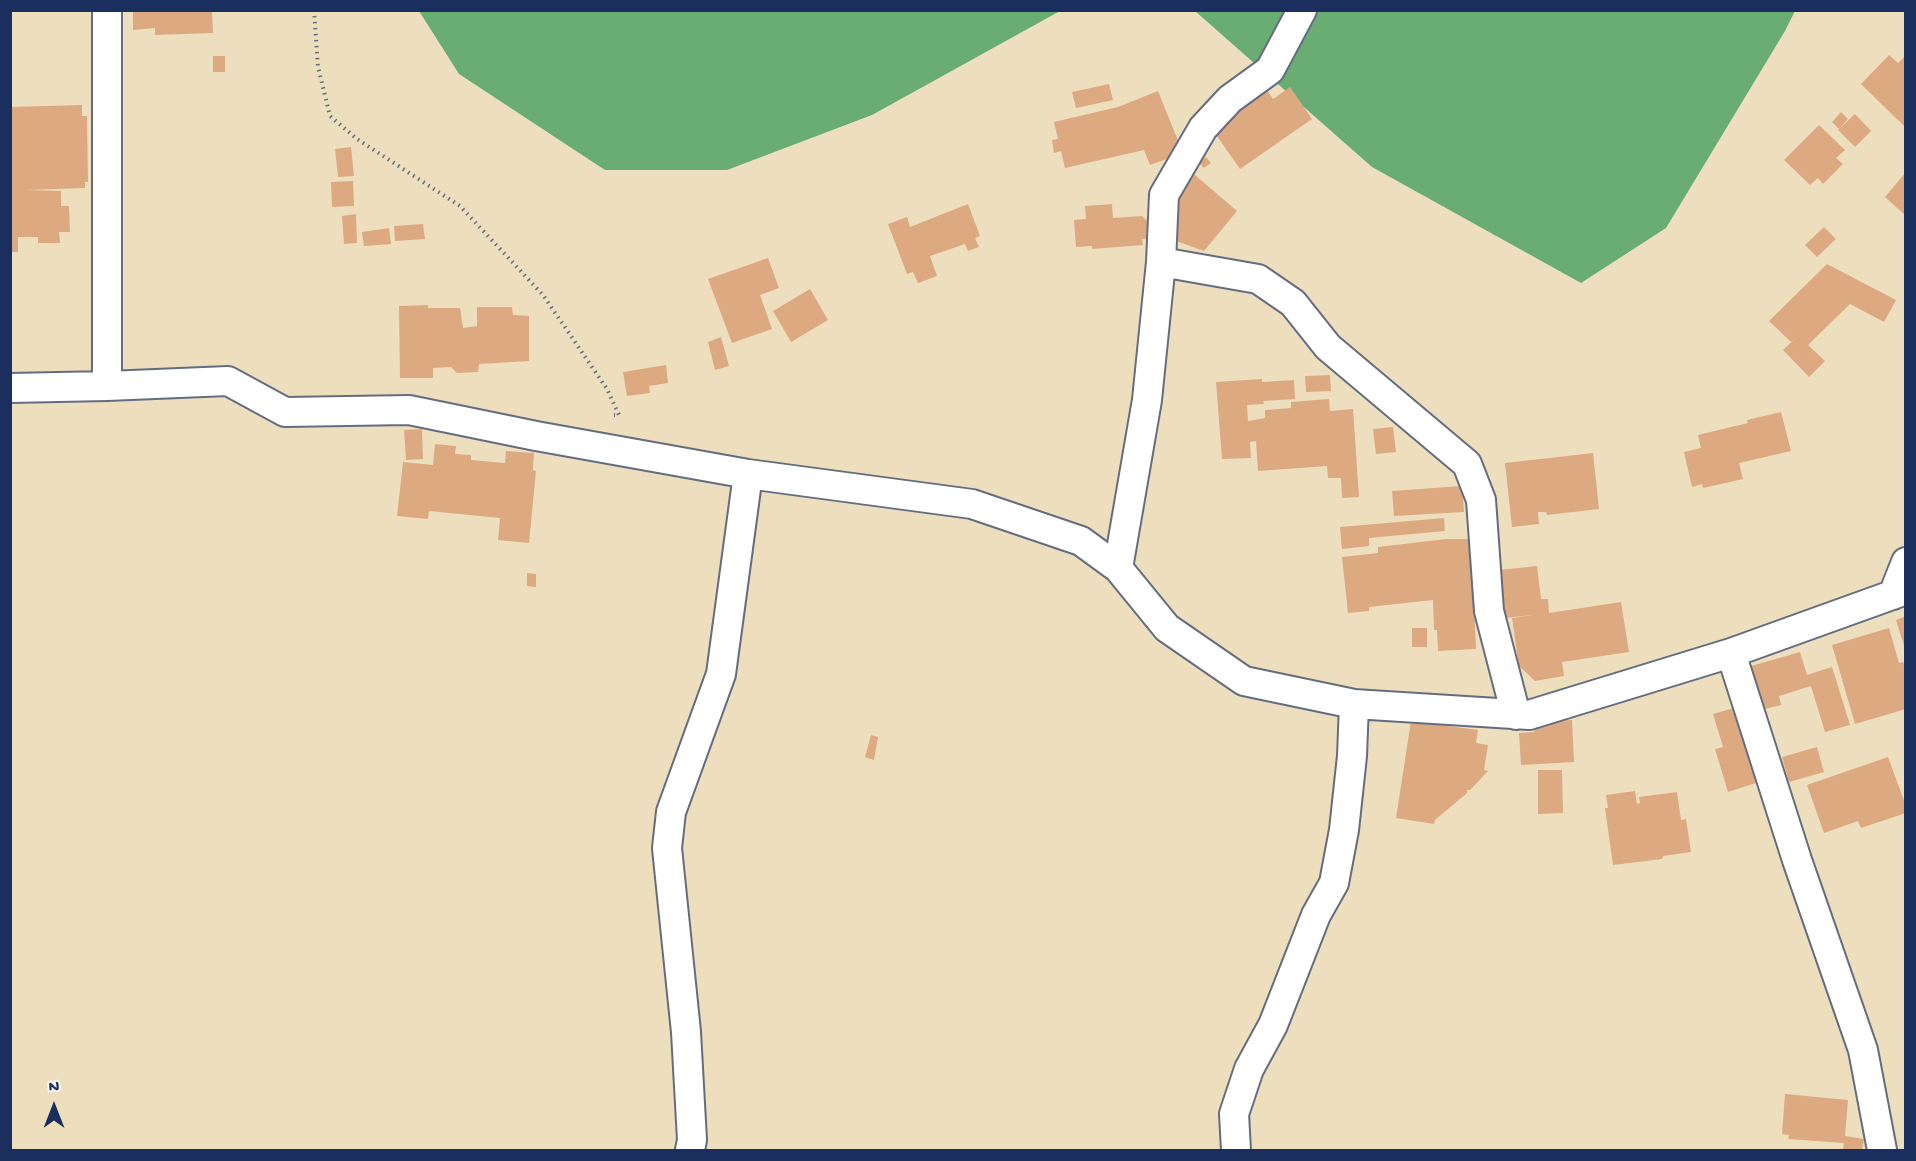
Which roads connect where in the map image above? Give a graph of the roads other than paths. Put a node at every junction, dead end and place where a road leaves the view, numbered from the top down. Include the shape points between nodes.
1 (106, 10) edge
2 (1302, 10) edge
3 (1161, 262) junction
4 (107, 386) junction
5 (10, 388) edge
6 (748, 474) junction
7 (1905, 562) edge
8 (1118, 568) junction
9 (1899, 592) edge
10 (1731, 653) junction
11 (1354, 704) junction
12 (1516, 715) junction
13 (690, 1150) edge
14 (1236, 1150) edge
15 (1882, 1150) edge

1 - 4 street
2 - 3 street via 1270,70 1230,99 1203,128 1164,195
3 - 8 street via 1147,400
3 - 12 street via 1258,279 1293,303 1328,347 1467,464 1481,500 1489,612
4 - 5 street
4 - 6 street via 228,381 285,412 409,410
6 - 8 street via 972,504 1081,541
6 - 13 street via 721,674 671,812 667,848 686,1032
7 - 9 street
8 - 11 street via 1167,628 1244,681
9 - 10 street
10 - 12 street via 1529,715
10 - 15 street via 1863,1050
11 - 12 street
11 - 14 street via 1344,830 1334,883 1316,915 1273,1025 1249,1069 1234,1114

